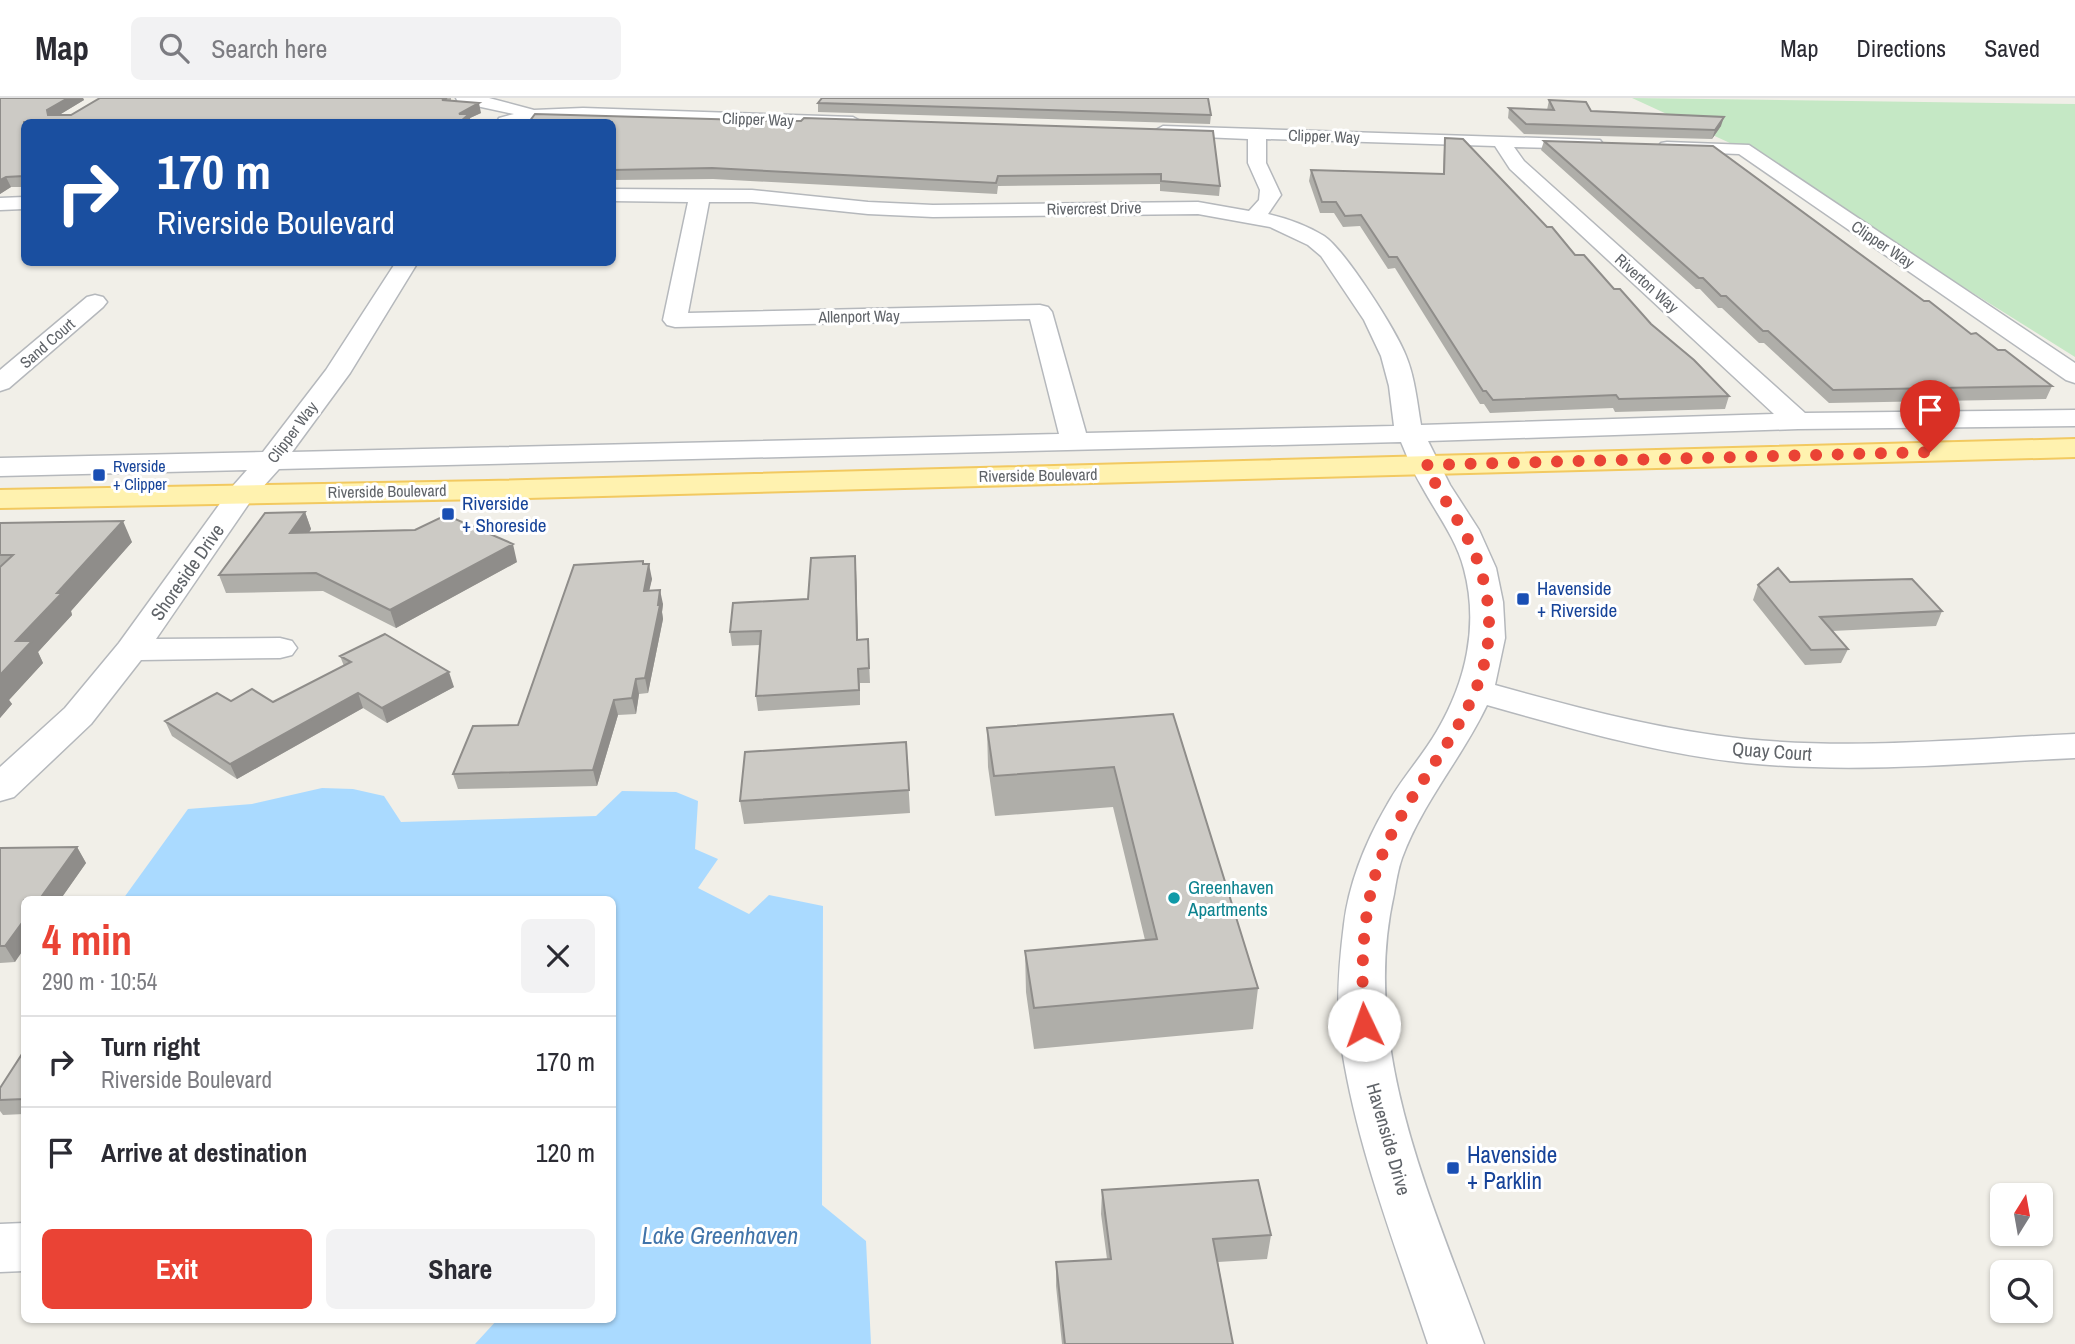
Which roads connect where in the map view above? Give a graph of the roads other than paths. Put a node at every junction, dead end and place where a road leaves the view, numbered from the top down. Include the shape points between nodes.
1 (464, 98) edge
2 (532, 115) junction
3 (517, 119) edge
4 (872, 122) edge
5 (1148, 131) edge
6 (1258, 134) junction
7 (1500, 141) junction
8 (1608, 145) edge
9 (1648, 146) edge
10 (701, 194) junction
11 (616, 195) edge
12 (21, 203) edge
13 (0, 204) edge
14 (1255, 216) junction
15 (404, 266) edge
16 (95, 302) dead end
17 (2075, 375) edge
18 (0, 383) edge
19 (2075, 418) edge
20 (1798, 421) junction
21 (1073, 440) junction
22 (2075, 448) edge
23 (1418, 449) junction
24 (271, 461) junction
25 (0, 467) edge
26 (242, 493) junction
27 (0, 499) edge
28 (281, 648) dead end
29 (131, 650) junction
30 (1476, 691) junction
31 (2075, 746) edge
32 (0, 788) edge
33 (21, 1247) edge
34 (0, 1248) edge
35 (1456, 1344) edge

1 - 2 street
2 - 3 street, Clipper Way
2 - 4 street, Clipper Way
5 - 6 street, Clipper Way
6 - 7 street, Clipper Way
6 - 14 street via 1255,150 1271,185 1271,197
7 - 8 street, Clipper Way
7 - 20 street, Riverton Way via 1517,165
9 - 17 street, Clipper Way via 1743,149
10 - 11 street, Rivercrest Drive
10 - 14 street, Rivercrest Drive via 904,211 1173,207
10 - 21 street, Allenport Way via 674,320 1040,312
12 - 13 street
14 - 23 street, Rivercrest Drive via 1298,230 1329,252 1377,320 1394,356
15 - 24 street, Clipper Way via 337,373
16 - 18 street, Sand Court
19 - 20 street
20 - 23 street
21 - 23 street
21 - 24 street
22 - 23 main road, Riverside Boulevard
23 - 26 main road, Riverside Boulevard via 488,489
23 - 30 street, Havenside Drive via 1480,568 1488,638
24 - 25 street
24 - 26 street, Clipper Way
26 - 27 main road, Riverside Boulevard
26 - 29 street, Shoreside Drive
28 - 29 street, Shoreside Drive
29 - 32 street, Shoreside Drive via 78,716
30 - 31 street, Quay Court via 1596,725 1746,751 1826,755
30 - 35 street, Havenside Drive via 1455,733 1406,806 1381,859 1366,921 1362,981 1365,1048 1388,1147
33 - 34 street

